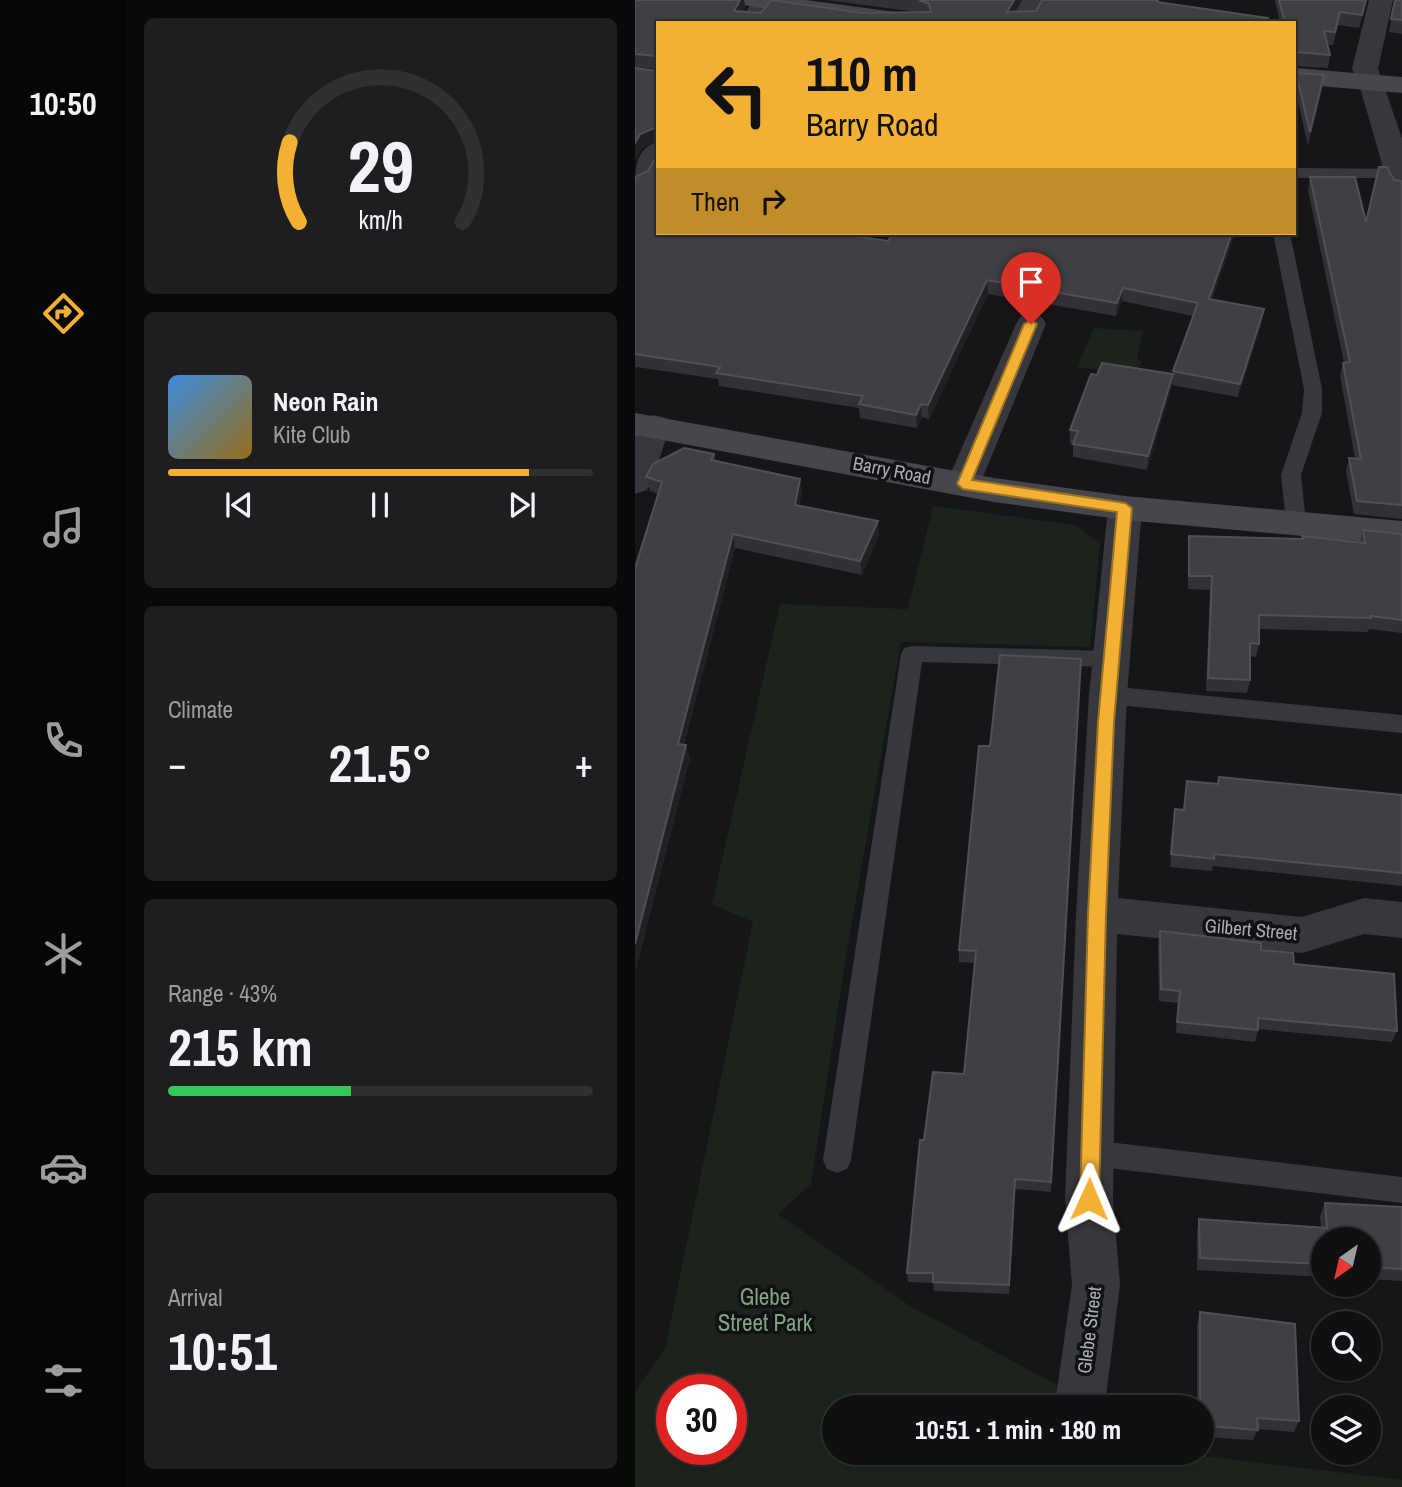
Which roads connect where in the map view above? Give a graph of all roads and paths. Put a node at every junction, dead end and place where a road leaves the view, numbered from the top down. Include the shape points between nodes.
1 (1034, 0) edge
2 (1381, 0) edge
3 (761, 1) edge
4 (751, 21) edge
5 (904, 21) edge
6 (1022, 21) edge
7 (1296, 76) edge
8 (1372, 84) junction
9 (1402, 85) edge
10 (656, 154) edge
11 (1296, 173) edge
12 (643, 180) edge
13 (1400, 180) edge
14 (1281, 235) edge
15 (1031, 324) dead end
16 (644, 425) edge
17 (635, 482) edge
18 (963, 484) junction
19 (1125, 508) junction
20 (1296, 522) junction
21 (1402, 533) edge
22 (1110, 677) junction
23 (1402, 724) edge
24 (1097, 914) junction
25 (1402, 920) edge
26 (1091, 1153) junction
27 (837, 1160) dead end
28 (1402, 1190) edge
29 (1081, 1395) edge

1 - 6 street
2 - 8 street via 1365,69
3 - 4 street
3 - 5 street
7 - 8 street
8 - 9 street
8 - 13 street
10 - 12 street
11 - 13 lane
14 - 20 lane via 1313,389 1312,413 1291,475
15 - 18 street
16 - 17 street
16 - 18 street, Barry Road
18 - 19 street, Barry Road
19 - 20 street, Barry Road
19 - 22 street, Glebe Street
20 - 21 street, Barry Road
22 - 23 lane
22 - 24 street, Glebe Street
22 - 27 lane via 912,654
24 - 25 street, Gilbert Street via 1302,936 1364,916
24 - 26 street, Glebe Street
26 - 28 lane
26 - 29 street, Glebe Street via 1089,1199 1096,1285

